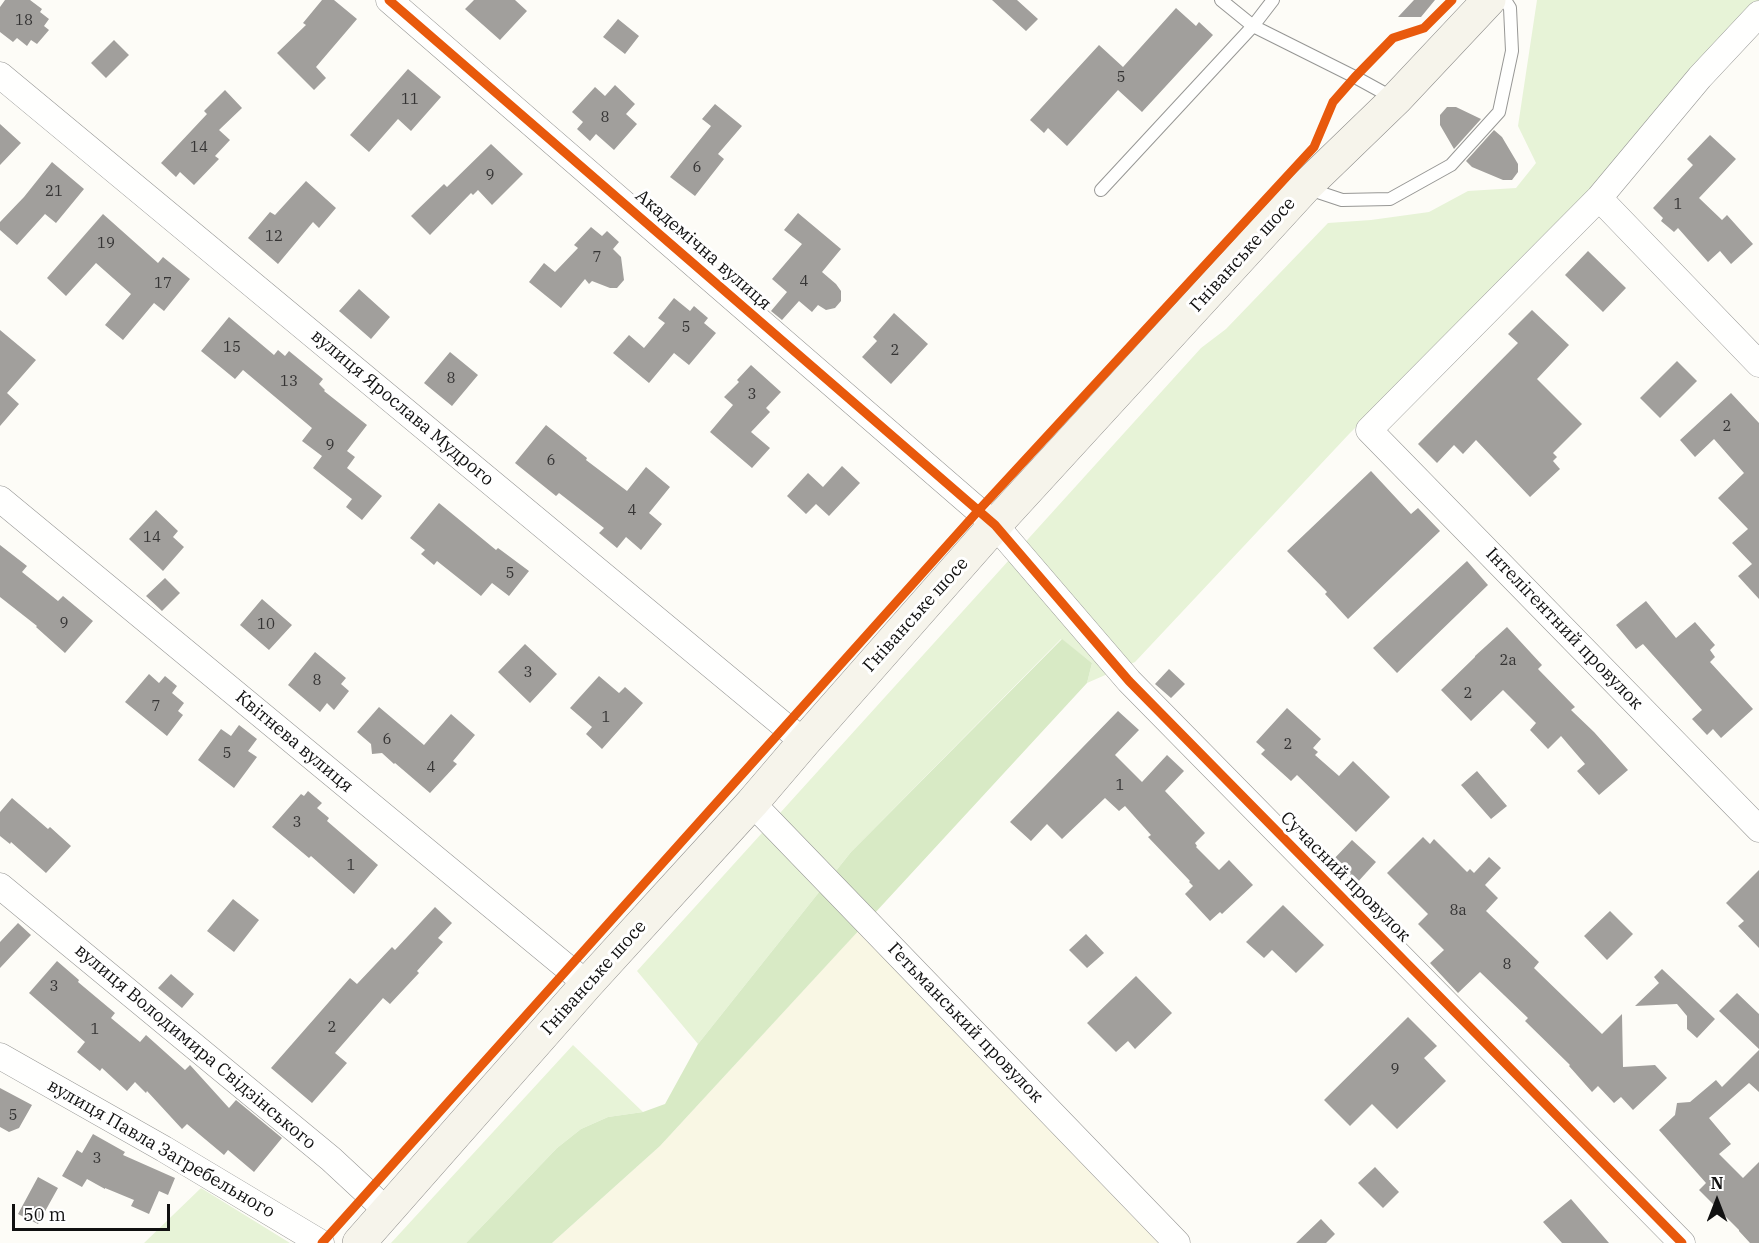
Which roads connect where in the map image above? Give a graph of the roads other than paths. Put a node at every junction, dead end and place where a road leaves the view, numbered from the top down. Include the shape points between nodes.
1 (388, 0) edge
2 (1221, 0) edge
3 (1273, 0) edge
4 (1489, 0) edge
5 (1505, 0) edge
6 (1759, 14) edge
7 (1254, 26) junction
8 (0, 75) edge
9 (1396, 99) junction
10 (1305, 188) junction
11 (1101, 190) dead end
12 (1599, 198) junction
13 (1759, 364) edge
14 (0, 499) edge
15 (995, 525) junction
16 (804, 742) junction
17 (752, 803) junction
18 (1759, 829) edge
19 (0, 886) edge
20 (587, 984) junction
21 (0, 1056) edge
22 (387, 1211) junction
23 (321, 1243) edge
24 (359, 1243) edge
25 (1177, 1243) edge
26 (1682, 1243) edge

1 - 15 street, Академічна вулиця
2 - 7 lane
3 - 7 lane
4 - 9 main road, Гніванське шосе
5 - 10 lane via 1510,8 1512,51 1499,112 1451,165 1390,199 1342,200
6 - 12 street via 1700,77
7 - 9 lane
7 - 11 lane
8 - 16 street, вулиця Ярослава Мудрого
9 - 10 main road, Гніванське шосе
10 - 15 main road, Гніванське шосе
12 - 13 street
12 - 18 street, Інтелігентний провулок via 1370,430
14 - 20 street, Квітнева вулиця
15 - 16 main road, Гніванське шосе
15 - 26 street, Сучасний провулок via 1130,681
16 - 17 main road, Гніванське шосе
17 - 20 main road, Гніванське шосе
17 - 25 street, Гетьманський провулок
19 - 22 street, вулиця Володимира Свідзінського via 331,1159
20 - 22 main road, Гніванське шосе
21 - 23 street, вулиця Павла Загребельного
22 - 24 main road, Гніванське шосе

